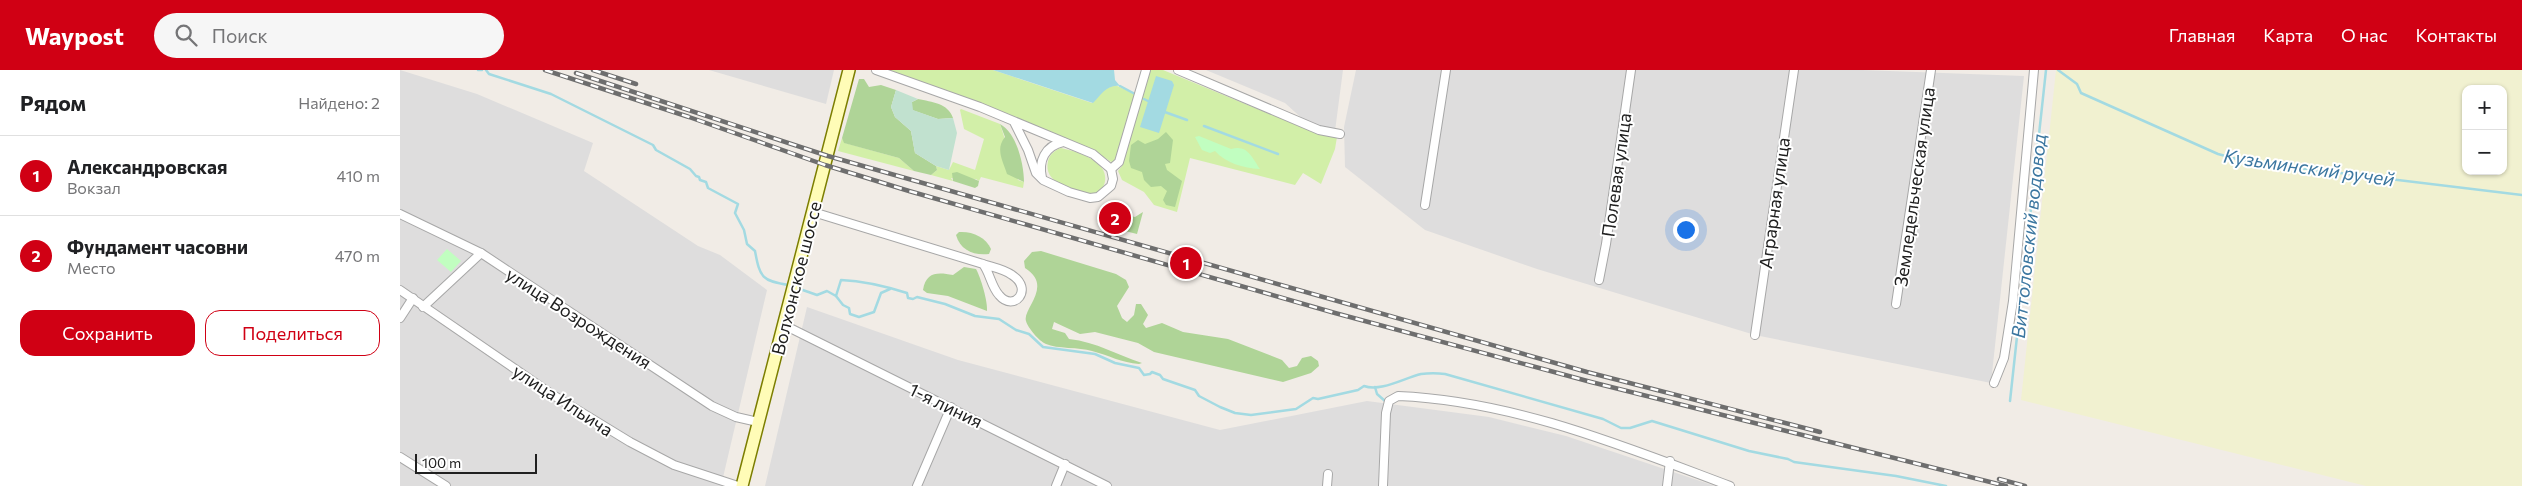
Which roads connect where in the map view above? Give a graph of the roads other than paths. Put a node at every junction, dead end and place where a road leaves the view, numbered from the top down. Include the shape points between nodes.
1 (849, 70) edge
2 (876, 70) edge
3 (1146, 70) edge
4 (1178, 70) edge
5 (1446, 70) edge
6 (1631, 70) edge
7 (1794, 70) edge
8 (1931, 70) edge
9 (2034, 70) edge
10 (1014, 122) junction
11 (1340, 134) dead end
12 (1063, 142) junction
13 (1111, 169) junction
14 (1043, 180) junction
15 (1425, 205) dead end
16 (813, 212) junction
17 (400, 214) edge
18 (481, 253) junction
19 (983, 264) junction
20 (1599, 280) dead end
21 (400, 290) edge
22 (413, 298) junction
23 (1896, 304) dead end
24 (423, 307) junction
25 (400, 318) edge
26 (784, 325) junction
27 (1755, 335) dead end
28 (1994, 383) dead end
29 (951, 407) junction
30 (758, 422) junction
31 (400, 457) edge
32 (1670, 461) junction
33 (1065, 464) junction
34 (1328, 474) dead end
35 (1705, 476) junction
36 (446, 486) edge
37 (740, 486) edge
38 (917, 486) edge
39 (1056, 486) edge
40 (1107, 486) edge
41 (1327, 486) edge
42 (1383, 486) edge
43 (1666, 486) edge
44 (1704, 486) edge
45 (1730, 486) edge

1 - 16 main road, Волхонское шоссе
2 - 10 street
3 - 13 street via 1119,162
4 - 11 street via 1319,130
5 - 15 street
6 - 20 street, Полевая улица
7 - 27 street, Аграрная улица
8 - 23 street, Земледельческая улица
9 - 28 street via 2013,301 2004,358
10 - 12 street
10 - 14 street via 1036,173
12 - 13 street via 1093,154
12 - 14 street via 1053,144 1041,162
13 - 14 street via 1114,179 1111,186 1098,197 1080,196
16 - 19 street
16 - 26 main road, Волхонское шоссе
17 - 18 street, улица Возрождения
18 - 24 street
18 - 30 street, улица Возрождения via 712,406 736,417
19 - 19 street via 1004,300 1011,302 1022,294 1019,281 1013,275
21 - 22 street, улица Ильича
22 - 24 street, улица Ильича
22 - 25 street
24 - 37 street, улица Ильича via 630,442 674,466
26 - 29 street, 1-я линия
26 - 30 main road, Волхонское шоссе
29 - 33 street, 1-я линия
29 - 38 street
30 - 37 main road, Волхонское шоссе
31 - 36 street
32 - 35 street
32 - 42 street via 1551,421 1474,405 1393,398 1386,413
32 - 43 street
33 - 39 street
33 - 40 street, 1-я линия
34 - 41 street
35 - 44 street
35 - 45 street

